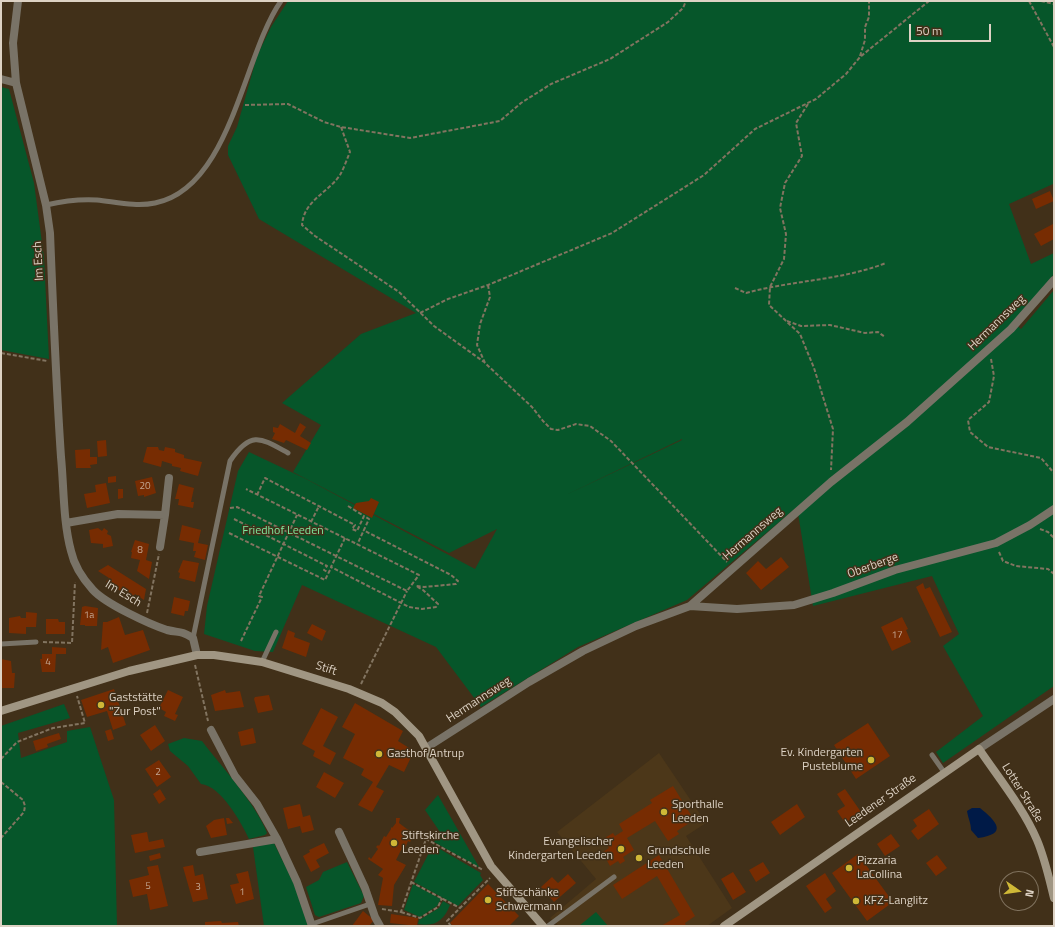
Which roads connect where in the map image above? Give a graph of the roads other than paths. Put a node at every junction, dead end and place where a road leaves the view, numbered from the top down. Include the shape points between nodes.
1 (18, 1) edge
2 (281, 1) edge
3 (1, 79) edge
4 (16, 83) junction
5 (46, 205) junction
6 (1054, 280) edge
7 (288, 453) dead end
8 (169, 478) dead end
9 (1054, 509) edge
10 (165, 514) junction
11 (66, 523) junction
12 (160, 547) road end
13 (690, 606) junction
14 (276, 632) dead end
15 (193, 638) junction
16 (36, 642) road end
17 (1, 644) edge
18 (196, 656) junction
19 (262, 662) junction
20 (1054, 699) edge
21 (1, 710) edge
22 (212, 730) road end
23 (426, 748) junction
24 (980, 749) junction
25 (932, 755) dead end
26 (944, 772) junction
27 (339, 832) dead end
28 (277, 839) junction
29 (200, 852) dead end
30 (614, 877) dead end
31 (1054, 898) edge
32 (370, 904) junction
33 (312, 925) edge
34 (380, 926) edge
35 (543, 926) edge
36 (548, 926) edge
37 (724, 926) edge

1 - 4 street, Im Esch via 13,43
2 - 5 lane via 255,51 238,105 213,155 201,173 182,191 155,203 81,200
3 - 4 street
4 - 5 street, Im Esch
5 - 11 street, Im Esch via 50,233
6 - 13 street, Hermannsweg via 1028,312 907,422 831,482
7 - 15 lane via 262,439 252,439 230,461
8 - 10 street
9 - 13 street, Oberberge via 1030,526 996,543 895,570 794,605 737,609
10 - 11 street via 118,514
10 - 12 street
11 - 15 street, Im Esch via 70,550 76,567 94,590 113,604 145,620 168,630 182,631
13 - 23 street, Hermannsweg via 636,626 583,651 529,682
14 - 19 lane
15 - 18 street
16 - 17 lane
18 - 19 main road, Stift via 214,655
18 - 21 main road, Stift via 129,671
19 - 23 main road, Stift via 356,692 382,703 408,724
20 - 24 street, Leedener Straße
22 - 28 street via 235,776 257,804
23 - 35 main road, Stift via 496,873
24 - 26 main road, Leedener Straße
24 - 31 main road, Lotter Straße via 1036,838
25 - 26 lane
26 - 37 main road, Leedener Straße
27 - 32 street
28 - 29 street
28 - 33 street via 297,882
30 - 36 lane
32 - 33 lane
32 - 34 street

